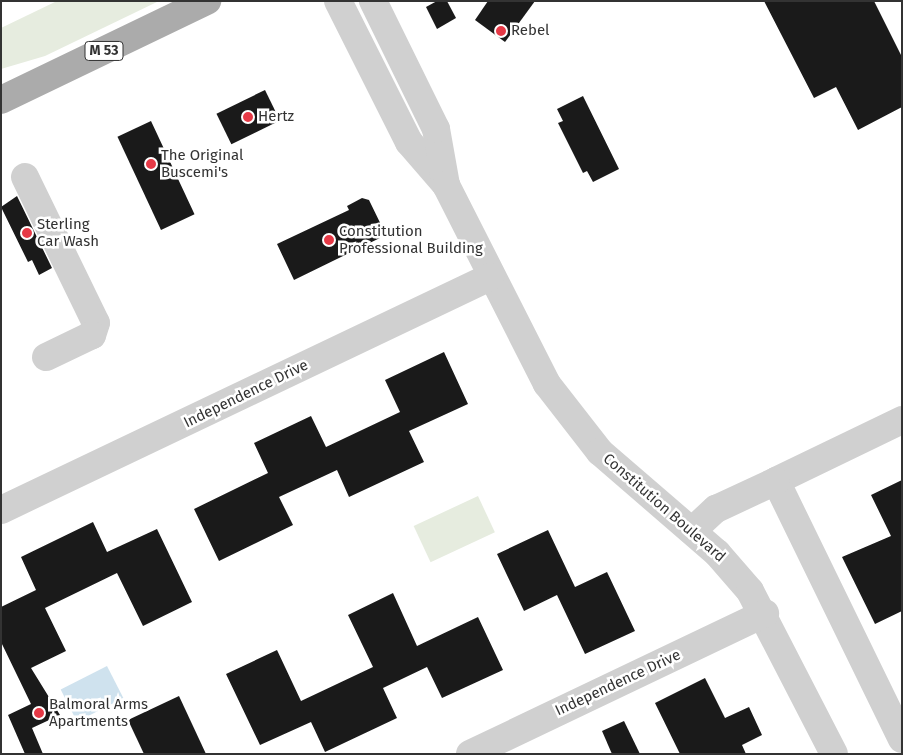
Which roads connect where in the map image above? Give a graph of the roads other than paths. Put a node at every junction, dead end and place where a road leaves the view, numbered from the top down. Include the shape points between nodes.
1 (206, 1) edge
2 (338, 1) edge
3 (373, 1) edge
4 (409, 74) junction
5 (382, 88) junction
6 (1, 100) edge
7 (25, 177) dead end
8 (446, 185) junction
9 (490, 277) junction
10 (46, 357) dead end
11 (902, 420) edge
12 (776, 481) junction
13 (1, 510) edge
14 (692, 531) junction
15 (766, 613) junction
16 (902, 740) edge
17 (470, 754) edge
18 (834, 754) edge

1 - 6 main road, M 53
2 - 5 street, Constitution Boulevard
3 - 4 street, Constitution Boulevard
4 - 5 street
4 - 8 street, Constitution Boulevard via 436,129
5 - 8 street, Constitution Boulevard via 409,142
7 - 10 street via 96,323 92,335
8 - 9 street, Constitution Boulevard
9 - 13 street, Independence Drive
9 - 14 street, Constitution Boulevard via 524,345 570,418 634,485
11 - 12 street
12 - 14 street via 716,509
12 - 16 street
14 - 15 street, Constitution Boulevard via 734,570
15 - 17 street, Independence Drive
15 - 18 street, Constitution Boulevard

